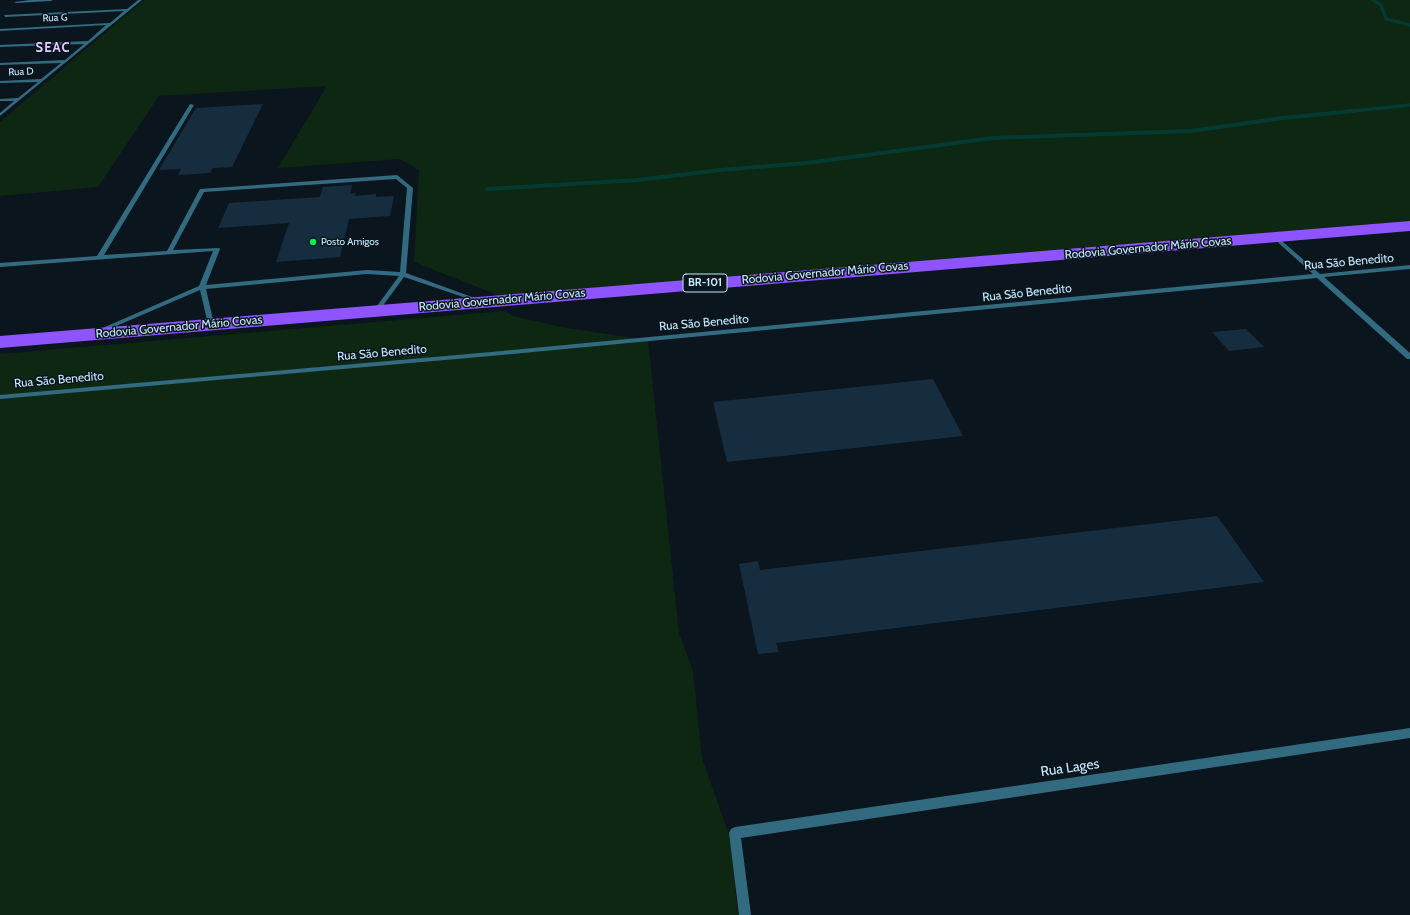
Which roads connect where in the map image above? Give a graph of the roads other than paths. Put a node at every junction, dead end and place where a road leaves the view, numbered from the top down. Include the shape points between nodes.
1 (51, 0) edge
2 (140, 0) edge
3 (16, 2) dead end
4 (127, 10) junction
5 (5, 16) dead end
6 (110, 24) junction
7 (0, 30) edge
8 (89, 42) junction
9 (0, 46) edge
10 (65, 61) junction
11 (0, 64) edge
12 (43, 80) junction
13 (0, 82) edge
14 (19, 99) junction
15 (0, 100) edge
16 (192, 105) dead end
17 (0, 115) edge
18 (1410, 226) edge
19 (1275, 237) junction
20 (169, 253) junction
21 (99, 258) junction
22 (0, 265) edge
23 (1410, 268) edge
24 (403, 274) junction
25 (1318, 275) junction
26 (202, 287) junction
27 (483, 302) junction
28 (377, 310) junction
29 (210, 324) junction
30 (94, 334) junction
31 (0, 342) edge
32 (1410, 357) edge
33 (0, 396) edge
34 (1410, 733) edge
35 (745, 915) edge

1 - 3 street
2 - 4 street
4 - 5 street
4 - 6 street
6 - 7 street, Rua G
6 - 8 street
8 - 9 street
8 - 10 street
10 - 11 street, Rua D
10 - 12 street
12 - 13 street, Rua D
12 - 14 street
14 - 15 street
14 - 17 street
16 - 21 street
18 - 19 highway, Rodovia Governador Mário Covas / BR-101
19 - 25 street
19 - 27 highway, Rodovia Governador Mário Covas / BR-101
20 - 21 street
20 - 24 street via 202,190 397,177 410,188
20 - 26 street via 217,249
21 - 22 street
23 - 25 street, Rua São Benedito
24 - 26 street via 367,272
24 - 27 street
24 - 28 street
25 - 32 street
25 - 33 street, Rua São Benedito via 684,336
26 - 29 street
26 - 30 street
27 - 28 highway, Rodovia Governador Mário Covas / BR-101
28 - 29 highway, Rodovia Governador Mário Covas / BR-101
29 - 30 highway, Rodovia Governador Mário Covas / BR-101
30 - 31 highway, Rodovia Governador Mário Covas / BR-101
34 - 35 street, Rua Lages via 735,833

